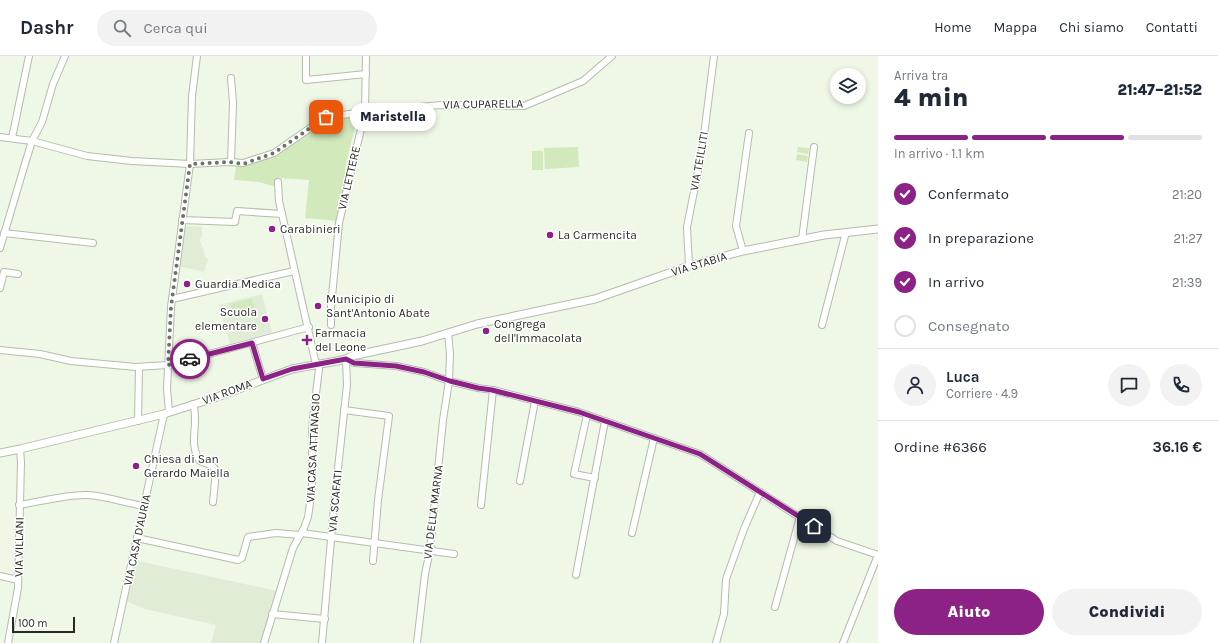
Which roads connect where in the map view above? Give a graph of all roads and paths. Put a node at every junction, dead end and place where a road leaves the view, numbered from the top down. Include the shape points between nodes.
1 (29, 56) edge
2 (65, 56) edge
3 (198, 56) edge
4 (306, 56) edge
5 (366, 56) edge
6 (612, 56) edge
7 (714, 56) edge
8 (366, 74) junction
9 (231, 78) dead end
10 (365, 112) junction
11 (749, 133) dead end
12 (0, 136) edge
13 (12, 138) junction
14 (32, 141) junction
15 (814, 147) dead end
16 (231, 162) junction
17 (190, 164) junction
18 (278, 182) dead end
19 (282, 214) junction
20 (182, 220) junction
21 (878, 229) edge
22 (846, 232) junction
23 (4, 233) junction
24 (802, 239) junction
25 (1, 241) edge
26 (92, 243) dead end
27 (0, 248) edge
28 (743, 251) junction
29 (689, 266) junction
30 (294, 271) junction
31 (18, 274) dead end
32 (0, 288) edge
33 (172, 299) junction
34 (523, 314) joint
35 (331, 324) dead end
36 (822, 325) dead end
37 (308, 327) junction
38 (448, 333) junction
39 (252, 343) junction
40 (0, 350) edge
41 (346, 359) junction
42 (168, 365) junction
43 (318, 365) junction
44 (139, 367) junction
45 (263, 379) junction
46 (450, 381) junction
47 (492, 390) junction
48 (535, 401) junction
49 (193, 404) junction
50 (344, 410) junction
51 (166, 413) junction
52 (587, 415) junction
53 (138, 420) junction
54 (605, 421) junction
55 (654, 438) junction
56 (20, 449) junction
57 (0, 453) edge
58 (594, 478) junction
59 (520, 481) dead end
60 (760, 492) junction
61 (213, 502) dead end
62 (19, 505) junction
63 (481, 505) dead end
64 (144, 506) junction
65 (800, 517) junction
66 (632, 533) dead end
67 (301, 534) junction
68 (332, 536) junction
69 (137, 538) junction
70 (375, 542) junction
71 (430, 550) junction
72 (454, 554) dead end
73 (878, 555) edge
74 (373, 561) dead end
75 (576, 575) dead end
76 (0, 576) edge
77 (18, 580) junction
78 (775, 607) dead end
79 (272, 614) junction
80 (325, 619) junction
81 (8, 643) edge
82 (114, 643) edge
83 (264, 643) edge
84 (322, 643) edge
85 (417, 643) edge
86 (716, 643) edge
87 (843, 643) edge

1 - 13 street
2 - 14 street via 42,122
3 - 17 street, VIA CASA D'AURIA via 192,96
4 - 8 street via 306,80
5 - 8 street, VIA LETTERE
6 - 10 street, VIA CUPARELLA via 583,81 524,106 441,105
7 - 29 street, VIA TEILLITI via 702,151 687,227
8 - 10 street, VIA LETTERE
9 - 16 street
10 - 16 street, VIA CUPARELLA via 326,117 274,153 243,164
10 - 35 street, VIA LETTERE via 339,223
11 - 28 street via 736,226
12 - 13 street, VIA CUPARELLA
13 - 14 street, VIA CUPARELLA
14 - 17 street, VIA CUPARELLA via 87,156
14 - 23 street
15 - 24 street
16 - 17 street, VIA CUPARELLA
17 - 20 street, VIA CASA D'AURIA
18 - 19 street
19 - 20 street via 237,211 235,222
19 - 30 street
20 - 33 street, VIA CASA D'AURIA
21 - 22 main road, VIA STABIA
22 - 24 main road, VIA STABIA
22 - 36 street
23 - 25 street
23 - 26 street
24 - 28 main road, VIA STABIA
25 - 27 street
28 - 29 main road, VIA STABIA
29 - 34 main road, VIA STABIA via 594,299
30 - 33 street
30 - 37 street
31 - 32 street via 4,272
33 - 42 street, VIA CASA D'AURIA
34 - 38 main road, VIA ROMA
37 - 39 street
37 - 43 street
38 - 41 main road, VIA ROMA
38 - 46 street, VIA DELLA MARNA
39 - 42 street
39 - 45 street
40 - 44 street via 40,354 71,361
41 - 43 main road, VIA ROMA
41 - 46 street via 354,363 396,366
41 - 50 street, VIA SCAFATI via 347,385
42 - 44 street
42 - 51 street, VIA CASA D'AURIA
43 - 45 main road, VIA ROMA via 292,369
43 - 67 street, VIA CASA ATTANASIO via 312,434 312,489 308,517
44 - 53 street
45 - 49 main road, VIA ROMA
46 - 47 street
46 - 71 street, VIA DELLA MARNA via 443,420
47 - 48 street
47 - 63 street
48 - 52 street
48 - 59 street
49 - 51 main road, VIA ROMA
49 - 61 street via 196,412 194,450 200,461 211,465 216,471
50 - 68 street, VIA SCAFATI
50 - 70 street via 389,416
51 - 53 main road, VIA ROMA
51 - 64 street, VIA CASA D'AURIA
52 - 54 street
52 - 58 street via 574,474
53 - 56 main road, VIA ROMA
54 - 55 street
54 - 58 street
55 - 60 street via 700,454
55 - 66 street
56 - 57 main road, VIA ROMA
56 - 62 street, VIA VILLANI
58 - 75 street
60 - 65 street
60 - 86 street via 726,579 724,614
62 - 64 street via 80,495
62 - 77 street, VIA VILLANI
64 - 69 street, VIA CASA D'AURIA
65 - 73 street via 842,543
65 - 78 street
67 - 68 street
67 - 69 street via 276,533 248,537 242,558 238,560
67 - 79 street, VIA CASA ATTANASIO via 293,548
68 - 70 street
68 - 80 street, VIA SCAFATI
69 - 82 street, VIA CASA D'AURIA
70 - 71 street
70 - 74 street
71 - 72 street
71 - 85 street, VIA DELLA MARNA
73 - 87 street
76 - 77 street
77 - 81 street, VIA VILLANI
79 - 80 street
79 - 83 street, VIA CASA ATTANASIO
80 - 84 street, VIA SCAFATI

